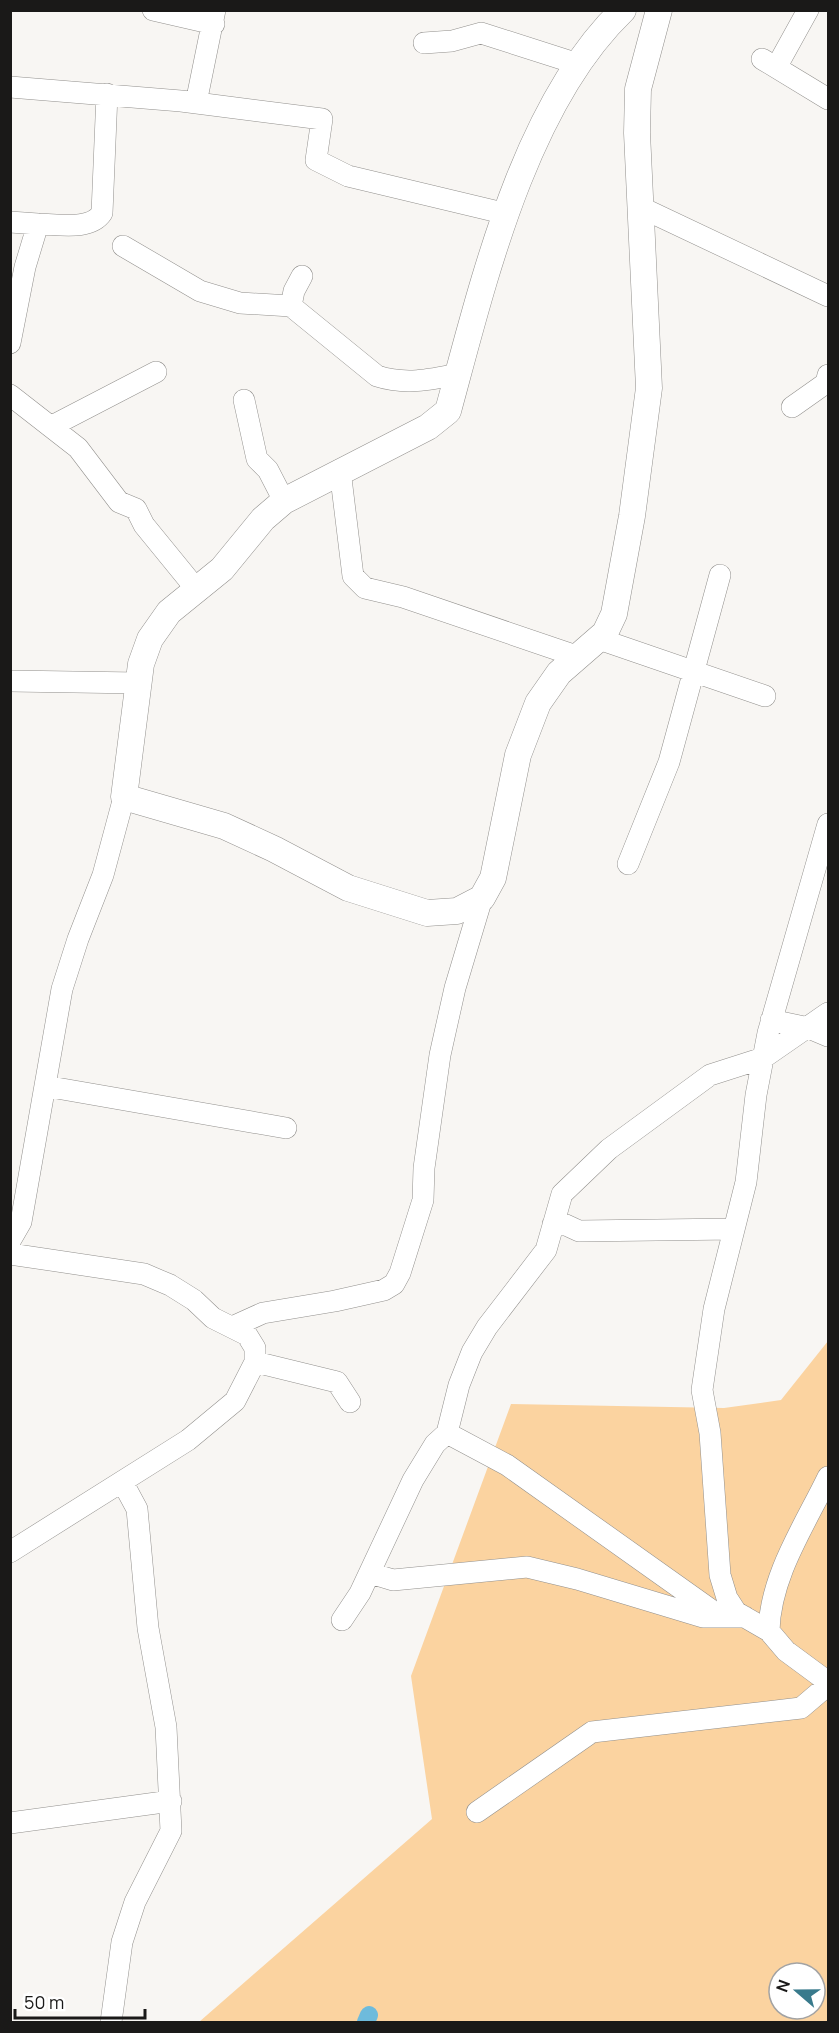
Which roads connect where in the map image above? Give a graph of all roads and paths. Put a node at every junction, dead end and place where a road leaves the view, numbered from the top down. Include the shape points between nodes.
1 (153, 10) edge
2 (622, 10) edge
3 (659, 10) edge
4 (808, 10) edge
5 (214, 17) edge
6 (424, 43) dead end
7 (578, 64) junction
8 (10, 87) edge
9 (107, 94) junction
10 (828, 99) edge
11 (196, 103) junction
12 (640, 207) junction
13 (507, 214) junction
14 (10, 222) edge
15 (38, 224) junction
16 (123, 246) dead end
17 (302, 276) dead end
18 (828, 296) edge
19 (291, 306) junction
20 (10, 343) edge
21 (156, 372) dead end
22 (458, 374) junction
23 (828, 375) edge
24 (10, 395) edge
25 (244, 400) dead end
26 (792, 407) dead end
27 (51, 426) junction
28 (340, 470) junction
29 (284, 501) junction
30 (720, 575) dead end
31 (197, 590) junction
32 (599, 639) junction
33 (579, 657) junction
34 (696, 672) junction
35 (10, 681) edge
36 (138, 683) junction
37 (765, 696) dead end
38 (124, 797) junction
39 (828, 824) edge
40 (628, 864) dead end
41 (482, 898) junction
42 (828, 1013) edge
43 (771, 1020) junction
44 (808, 1028) junction
45 (828, 1036) edge
46 (763, 1058) junction
47 (45, 1086) junction
48 (286, 1128) dead end
49 (553, 1224) junction
50 (734, 1229) junction
51 (10, 1241) edge
52 (10, 1254) edge
53 (232, 1328) junction
54 (255, 1362) junction
55 (350, 1402) dead end
56 (447, 1432) junction
57 (828, 1477) edge
58 (123, 1484) junction
59 (10, 1552) edge
60 (370, 1573) junction
61 (721, 1617) junction
62 (745, 1617) junction
63 (342, 1620) dead end
64 (770, 1630) junction
65 (828, 1684) edge
66 (171, 1802) junction
67 (477, 1812) dead end
68 (10, 1823) edge
69 (111, 2022) edge

1 - 5 street
2 - 7 street via 597,35
3 - 12 street via 638,89
4 - 10 street via 770,62
5 - 11 street
6 - 7 street via 481,33
7 - 13 street via 560,91
8 - 9 street
9 - 11 street
9 - 15 street via 102,213 96,221 86,224
11 - 13 street via 322,119 316,160 348,176
12 - 18 street
12 - 32 street via 649,388 614,614
13 - 22 street via 490,258
14 - 15 street
15 - 20 street
16 - 19 street via 200,291 240,303
17 - 19 street
19 - 22 street via 377,376 415,382
21 - 27 street
22 - 28 street via 448,411 428,427
23 - 26 street via 826,382
24 - 27 street
25 - 29 street via 257,459 268,470
27 - 31 street via 78,448 119,502 136,509 144,525
28 - 29 street
28 - 33 street via 353,576 365,588 403,597
29 - 31 street via 262,519 222,569
30 - 34 street
31 - 36 street via 170,612 150,639
32 - 33 street
32 - 34 street
33 - 41 street via 559,673 538,703 518,755 493,878
34 - 37 street
34 - 40 street via 669,762
35 - 36 street
36 - 38 street
38 - 41 street via 224,826 348,888 427,913 457,911
38 - 47 street via 103,875 62,989
39 - 43 street
41 - 53 street via 440,1055 423,1200 394,1284 335,1301 263,1313
42 - 44 street
43 - 44 street
43 - 46 street
44 - 45 street
44 - 46 street
46 - 49 street via 710,1076 609,1149 562,1194
46 - 50 street via 746,1182
47 - 48 street
47 - 51 street via 21,1222
49 - 50 street via 579,1231
49 - 56 street via 546,1250 472,1352
50 - 62 street via 714,1309 702,1390 710,1433 720,1575 727,1598 736,1612
52 - 53 street via 144,1274 194,1300 213,1318
53 - 54 street via 247,1335 255,1348
54 - 55 street via 337,1382
54 - 58 street via 235,1401 188,1440
56 - 60 street via 435,1444 414,1480
56 - 61 street via 507,1465
57 - 64 street via 781,1575 771,1602
58 - 59 street
58 - 66 street via 137,1509 148,1628 166,1727
60 - 61 street via 393,1580 527,1567 703,1617
60 - 63 street
61 - 62 street
62 - 64 street
64 - 65 street via 786,1651
65 - 67 street via 801,1708 592,1732
66 - 68 street
66 - 69 street via 171,1831 135,1902 122,1942

